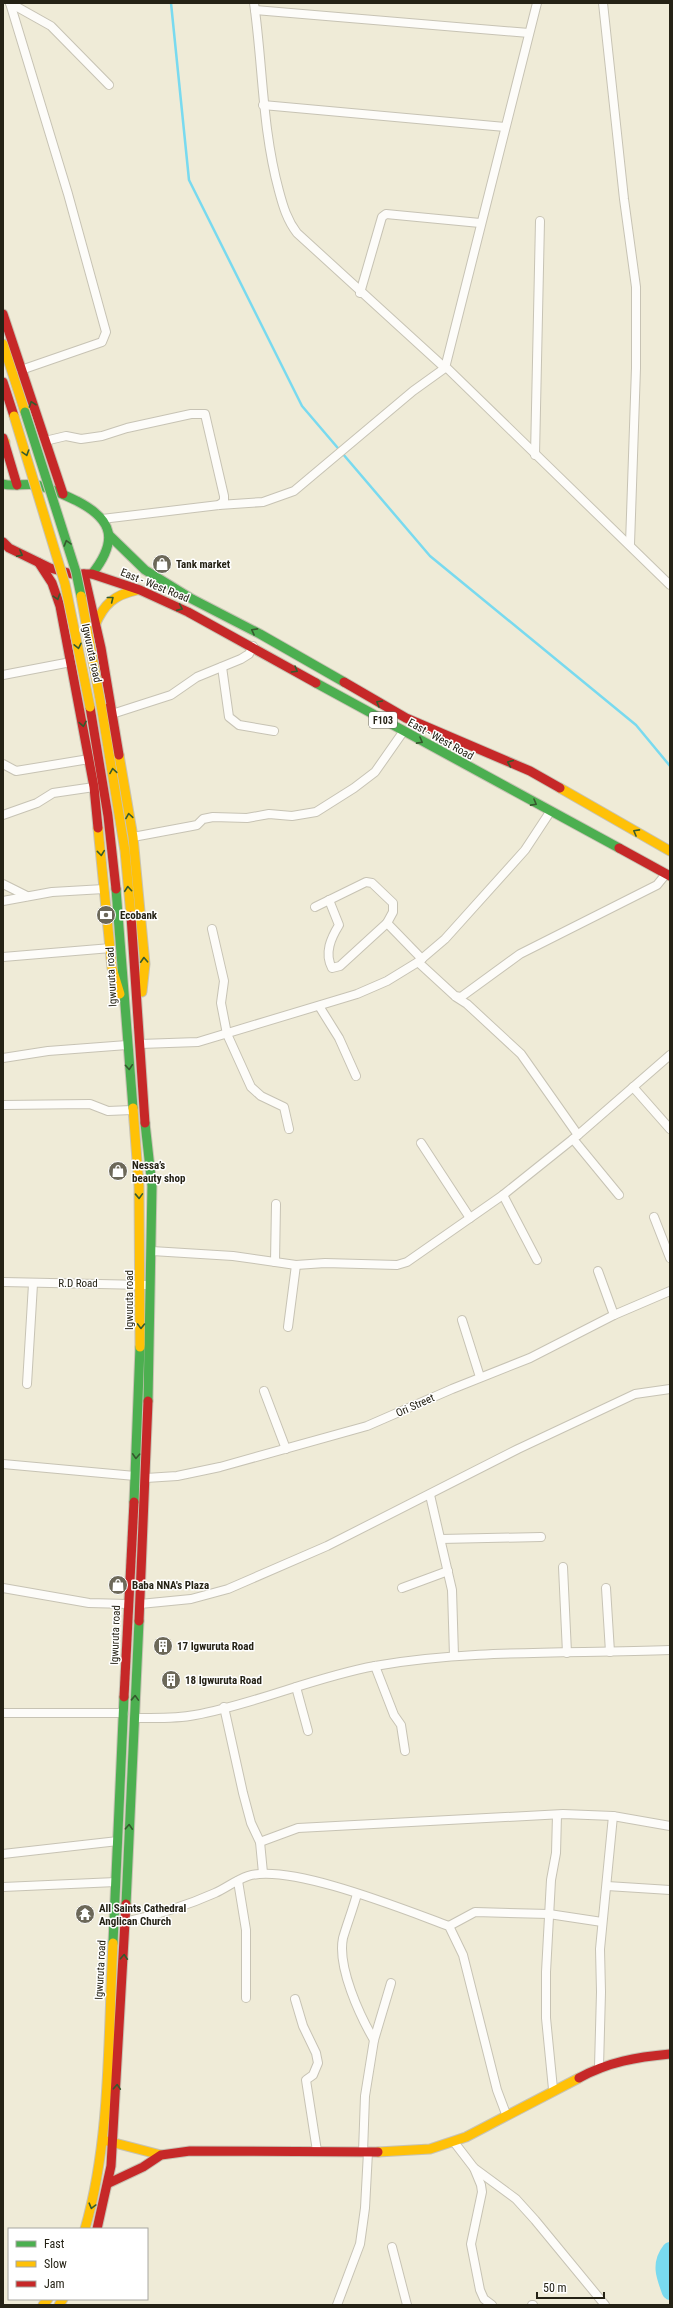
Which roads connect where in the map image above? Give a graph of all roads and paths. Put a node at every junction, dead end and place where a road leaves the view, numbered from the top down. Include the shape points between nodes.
1 (10, 3) edge
2 (537, 3) edge
3 (603, 3) edge
4 (254, 6) edge
5 (529, 33) junction
6 (109, 85) dead end
7 (263, 105) junction
8 (504, 127) junction
9 (540, 221) dead end
10 (480, 223) junction
11 (360, 293) junction
12 (3, 314) edge
13 (3, 344) edge
14 (445, 368) junction
15 (21, 370) junction
16 (3, 382) edge
17 (45, 441) junction
18 (4, 442) edge
19 (535, 455) junction
20 (10, 485) edge
21 (3, 493) edge
22 (63, 494) junction
23 (219, 505) junction
24 (102, 519) junction
25 (109, 535) junction
26 (3, 542) edge
27 (630, 544) junction
28 (38, 563) junction
29 (88, 574) junction
30 (670, 585) edge
31 (140, 590) junction
32 (96, 625) junction
33 (253, 646) junction
34 (71, 662) junction
35 (222, 667) junction
36 (325, 672) junction
37 (3, 675) edge
38 (321, 685) junction
39 (112, 714) junction
40 (274, 731) dead end
41 (403, 732) junction
42 (89, 759) junction
43 (3, 764) edge
44 (94, 787) junction
45 (550, 812) junction
46 (3, 815) edge
47 (132, 837) junction
48 (670, 851) edge
49 (668, 875) edge
50 (3, 884) edge
51 (104, 889) junction
52 (27, 896) junction
53 (329, 900) junction
54 (3, 901) edge
55 (315, 907) dead end
56 (387, 923) junction
57 (212, 929) dead end
58 (111, 948) junction
59 (3, 957) edge
60 (420, 960) junction
61 (456, 997) junction
62 (319, 1006) junction
63 (138, 1012) junction
64 (125, 1014) junction
65 (227, 1034) junction
66 (140, 1044) junction
67 (127, 1045) junction
68 (670, 1055) edge
69 (3, 1058) edge
70 (356, 1076) dead end
71 (633, 1087) junction
72 (3, 1105) edge
73 (132, 1110) junction
74 (289, 1129) dead end
75 (670, 1129) edge
76 (576, 1137) junction
77 (421, 1143) dead end
78 (503, 1195) junction
79 (619, 1195) dead end
80 (276, 1204) dead end
81 (654, 1217) dead end
82 (470, 1218) junction
83 (152, 1251) junction
84 (670, 1258) edge
85 (537, 1260) dead end
86 (275, 1262) junction
87 (296, 1265) junction
88 (598, 1271) dead end
89 (3, 1282) edge
90 (33, 1284) junction
91 (141, 1285) junction
92 (152, 1285) junction
93 (670, 1291) edge
94 (614, 1315) junction
95 (462, 1320) dead end
96 (288, 1327) dead end
97 (480, 1377) junction
98 (27, 1384) dead end
99 (670, 1389) edge
100 (264, 1391) dead end
101 (286, 1449) junction
102 (3, 1464) edge
103 (135, 1476) junction
104 (146, 1478) junction
105 (430, 1495) junction
106 (540, 1537) dead end
107 (441, 1540) junction
108 (563, 1567) dead end
109 (448, 1571) junction
110 (3, 1588) edge
111 (402, 1588) dead end
112 (606, 1588) dead end
113 (128, 1604) junction
114 (140, 1604) junction
115 (670, 1650) edge
116 (610, 1652) junction
117 (567, 1654) junction
118 (454, 1656) junction
119 (375, 1666) junction
120 (296, 1687) junction
121 (224, 1708) junction
122 (3, 1713) edge
123 (124, 1713) junction
124 (135, 1718) junction
125 (308, 1731) dead end
126 (405, 1751) dead end
127 (557, 1815) junction
128 (613, 1816) junction
129 (670, 1826) edge
130 (118, 1841) junction
131 (260, 1842) junction
132 (3, 1854) edge
133 (264, 1873) junction
134 (238, 1881) junction
135 (116, 1882) junction
136 (607, 1886) junction
137 (3, 1887) edge
138 (670, 1890) edge
139 (357, 1894) junction
140 (549, 1914) junction
141 (125, 1922) junction
142 (602, 1922) junction
143 (449, 1926) junction
144 (391, 1983) dead end
145 (246, 1998) dead end
146 (295, 1999) dead end
147 (374, 2040) junction
148 (670, 2054) edge
149 (599, 2068) junction
150 (553, 2089) junction
151 (506, 2114) junction
152 (114, 2126) junction
153 (103, 2140) junction
154 (113, 2142) junction
155 (454, 2142) junction
156 (138, 2148) junction
157 (317, 2151) junction
158 (366, 2152) junction
159 (161, 2155) junction
160 (100, 2163) junction
161 (111, 2166) junction
162 (474, 2168) junction
163 (136, 2169) junction
164 (109, 2182) junction
165 (85, 2228) edge
166 (97, 2228) edge
167 (392, 2246) dead end
168 (337, 2305) edge
169 (407, 2305) edge
170 (492, 2305) edge
171 (605, 2305) edge

1 - 6 street via 51,26
1 - 15 street via 68,194 106,332 102,342
2 - 5 street
3 - 27 street via 636,287
4 - 5 street
4 - 7 street
5 - 8 street
7 - 8 street
7 - 11 street via 276,180 289,222 297,233
8 - 10 street
9 - 19 street
10 - 11 street via 386,214 382,217
10 - 14 street
11 - 14 street
12 - 15 main road
63 -> 13 main road, Igwuruta road, bridge via 125,851 76,572
14 - 19 street
14 - 23 street via 413,391 294,491 263,502
17 -> 15 main road
16 -> 64 main road, Igwuruta road, bridge via 65,584 90,707 108,816 121,942
17 - 22 main road
17 - 23 street via 66,436 102,436 190,414 205,414 224,496 224,501
18 - 20 main road
19 - 27 street
20 - 21 main road
20 - 22 main road via 30,484
22 - 24 main road via 95,510
23 - 24 street
24 - 25 main road
25 - 29 main road via 109,549 104,560
36 -> 25 main road, East - West Road / F103 via 192,599 145,570
26 -> 28 main road, East - West Road via 9,548
27 - 30 street
28 - 29 main road, East - West Road via 72,574
28 -> 34 main road via 52,583 60,606
29 - 31 main road, East - West Road / F103
29 - 32 main road
32 -> 31 main road via 102,608 110,599 120,593
31 -> 33 main road, East - West Road / F103
32 - 39 main road
33 - 35 street via 249,654
33 -> 38 main road, East - West Road / F103
34 - 37 street
34 -> 42 main road
35 - 39 street via 197,677 171,695
35 - 40 street via 229,717 239,725
36 - 38 main road
48 -> 36 main road, East - West Road / F103 via 530,771 406,718
38 - 41 main road, East - West Road / F103
47 -> 39 main road
41 -> 45 main road, East - West Road / F103
41 - 47 street via 375,772 316,812 292,816 269,814 247,818 213,817 203,819 197,825
42 - 43 street via 16,771
42 - 44 main road
44 - 46 street via 53,793 37,803
44 -> 51 main road
45 - 49 main road, East - West Road / F103
45 - 60 street via 525,850 488,893 445,939
63 -> 47 main road via 145,964
49 - 61 street via 657,885 520,954 464,995
50 - 52 street
51 - 52 street
51 - 58 main road
52 - 54 street
53 - 55 street
53 - 56 street via 366,882 372,883 393,902 393,912
53 - 56 street via 339,925 329,940 332,968 340,966
56 - 60 street
57 - 65 street via 224,982 221,1003
58 - 59 street
58 - 64 main road via 112,968
60 - 61 street
60 - 62 street via 387,981
61 - 76 street via 521,1054
62 - 65 street
62 - 70 street via 339,1038
63 - 66 main road, Igwuruta road
64 - 67 main road, Igwuruta road
65 - 66 street via 198,1042
65 - 74 street via 251,1087 261,1096 284,1107
66 - 83 main road, Igwuruta road via 152,1186
67 - 69 street via 48,1051
67 -> 73 main road, Igwuruta road
68 - 71 street
71 - 75 street
71 - 76 street
72 - 73 street via 90,1104 108,1111
73 -> 91 main road, Igwuruta road via 139,1186
76 - 78 street
76 - 79 street
77 - 82 street
78 - 82 street
78 - 85 street
80 - 86 street
81 - 84 street
82 - 87 street via 407,1262 397,1265
83 - 86 street via 233,1256
83 - 92 main road, Igwuruta road
86 - 87 street
87 - 96 street
88 - 94 street
89 - 90 street, R.D Road
90 - 91 street, R.D Road
90 - 98 street
91 - 92 street, R.D Road
91 -> 103 main road, Igwuruta road
92 - 104 main road, Igwuruta road
93 - 94 street, Ori Street
94 - 97 street, Ori Street via 530,1358
95 - 97 street
97 - 101 street, Ori Street via 368,1426
99 - 105 street via 635,1394 518,1449
100 - 101 street
101 - 104 street, Ori Street via 178,1476
102 - 103 street
103 - 113 main road, Igwuruta road
104 - 114 main road, Igwuruta road
105 - 107 street
105 - 114 street via 327,1546 228,1589 191,1599
106 - 107 street
107 - 109 street
108 - 117 street
109 - 111 street
109 - 118 street via 454,1602
110 - 113 street via 82,1602
112 - 116 street
113 - 123 main road, Igwuruta road
124 -> 114 main road, Igwuruta road
115 - 116 street
116 - 117 street
117 - 118 street
118 - 119 street
119 - 120 street via 340,1673
119 - 126 street via 394,1715 401,1725
120 - 121 street
120 - 125 street
121 - 124 street via 175,1718
121 - 131 street via 251,1823
122 - 123 street
123 - 130 main road, Igwuruta road
141 -> 124 main road, Igwuruta road
127 - 128 street
127 - 131 street via 298,1828
127 - 140 street via 556,1853
128 - 129 street
128 - 136 street
130 - 132 street
130 - 135 main road, Igwuruta road
131 - 133 street
133 - 134 street
133 - 139 street via 294,1876
134 - 141 street via 161,1914
134 - 145 street via 246,1930
135 - 137 street
135 - 153 main road, Igwuruta road
136 - 138 street
136 - 142 street
139 - 143 street
139 - 147 street via 343,1939 344,1959 352,1996 360,2017
140 - 142 street
140 - 143 street via 475,1912
140 - 150 street via 546,2018
152 -> 141 main road, Igwuruta road
142 - 149 street
143 - 151 street via 463,1955 497,2090
144 - 147 street
146 - 157 street via 318,2063 313,2075 306,2080
147 - 158 street via 365,2096
148 - 149 main road via 637,2057
149 - 150 main road
150 - 151 main road
151 - 155 main road
152 - 154 main road, Igwuruta road
152 - 156 main road
153 - 154 main road
153 - 160 main road, Igwuruta road
154 - 156 main road
154 - 161 main road, Igwuruta road
155 - 158 main road via 430,2149
155 - 162 street
156 - 159 main road
157 - 158 main road
157 - 159 main road via 221,2150
158 - 168 street via 360,2244
159 - 163 main road
160 - 161 main road
160 -> 165 main road, Igwuruta road via 95,2195
161 - 163 main road
161 - 164 main road, Igwuruta road
162 - 170 street via 482,2192 471,2244 480,2290 484,2299
162 - 171 street via 516,2199
163 - 164 main road
164 - 166 main road, Igwuruta road
167 - 169 street

